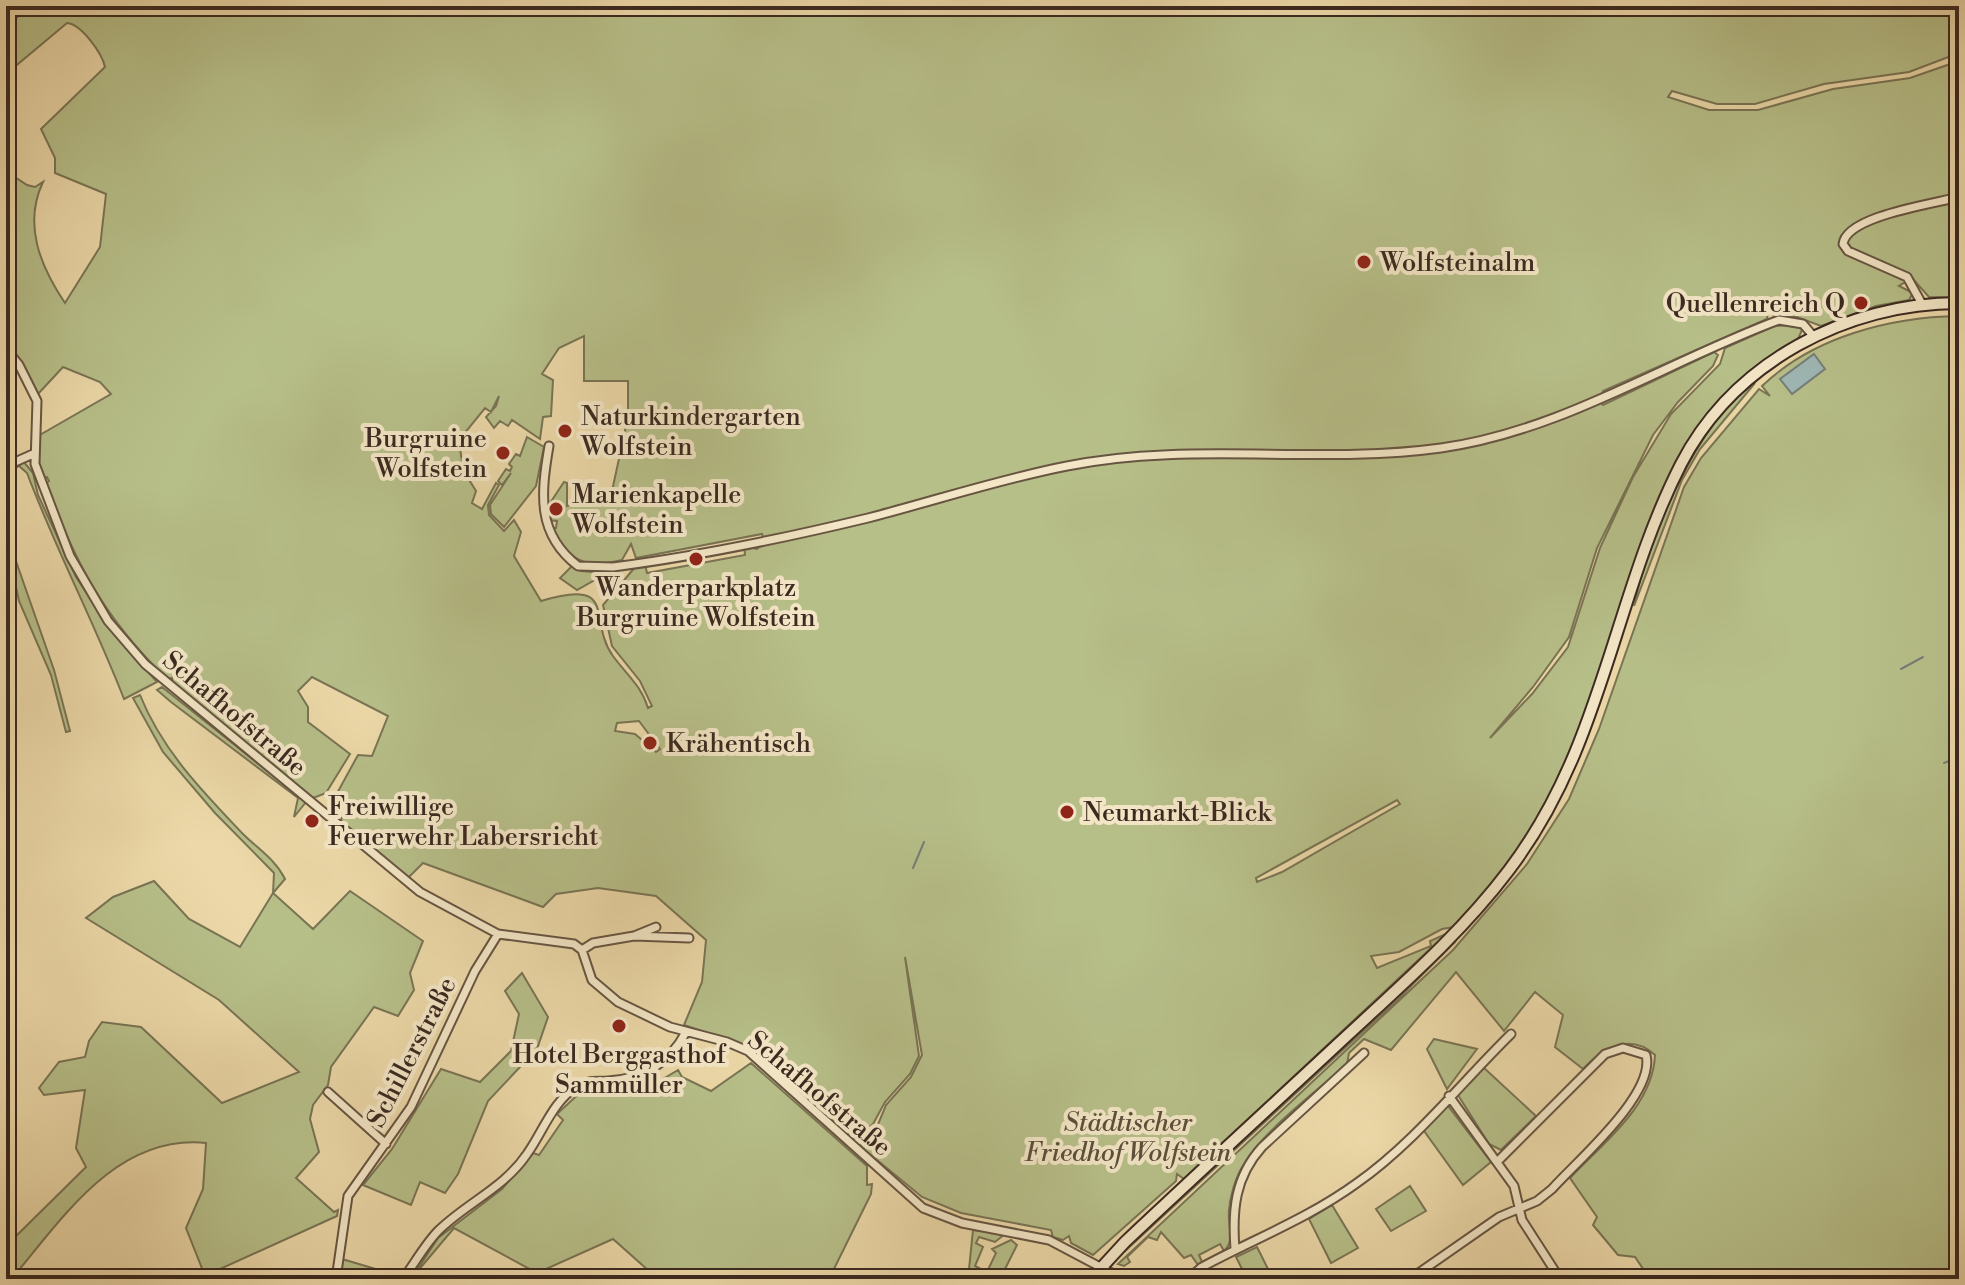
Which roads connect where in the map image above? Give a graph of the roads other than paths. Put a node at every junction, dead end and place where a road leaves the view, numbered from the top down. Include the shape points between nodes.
1 (1959, 197) edge
2 (1959, 303) edge
3 (1922, 304) junction
4 (1814, 337) junction
5 (6, 349) edge
6 (549, 446) dead end
7 (33, 454) junction
8 (6, 466) edge
9 (656, 927) dead end
10 (498, 934) junction
11 (634, 936) junction
12 (689, 938) dead end
13 (582, 950) junction
14 (686, 1032) junction
15 (1511, 1034) dead end
16 (1364, 1053) dead end
17 (328, 1092) dead end
18 (1449, 1096) junction
19 (386, 1144) junction
20 (1498, 1161) junction
21 (1519, 1206) junction
22 (1235, 1249) junction
23 (1100, 1267) junction
24 (1558, 1276) edge
25 (336, 1279) edge
26 (403, 1279) edge
27 (1091, 1279) edge
28 (1123, 1279) edge
29 (1188, 1279) edge
30 (1410, 1279) edge
31 (1547, 1279) edge

1 - 3 street via 1869,220 1844,237 1844,247 1851,253 1907,277
2 - 3 main road
3 - 4 main road via 1864,316
4 - 6 street via 1803,324 1779,320 1554,419 1441,448 1068,465 867,518 613,567 578,566 547,530 543,479
4 - 23 main road via 1752,376 1692,445 1660,512 1594,708 1557,792 1491,892 1365,1019
5 - 7 street via 37,401
7 - 8 street
7 - 10 street, Schafhofstraße via 78,573 108,621 145,664 412,886
9 - 11 street
10 - 13 street, Schafhofstraße via 564,941
10 - 19 street, Schillerstraße via 475,971 420,1090
11 - 12 street
11 - 13 street
13 - 14 street, Schafhofstraße via 587,973 611,997 648,1019
14 - 23 street, Schafhofstraße via 748,1051 923,1208 962,1223 1049,1240
14 - 26 street via 667,1058 647,1073 573,1089 517,1167 439,1230
15 - 18 street
16 - 22 street via 1249,1164 1234,1204
17 - 19 street
18 - 20 street
18 - 22 street via 1357,1183 1314,1211
19 - 25 street, Schillerstraße via 346,1201
20 - 21 street via 1517,1191
20 - 21 street via 1605,1054 1635,1049 1646,1055 1640,1089 1621,1114 1544,1196
21 - 24 street via 1526,1227
21 - 30 street
22 - 29 street
23 - 27 main road
23 - 28 street, Schafhofstraße
24 - 31 street

